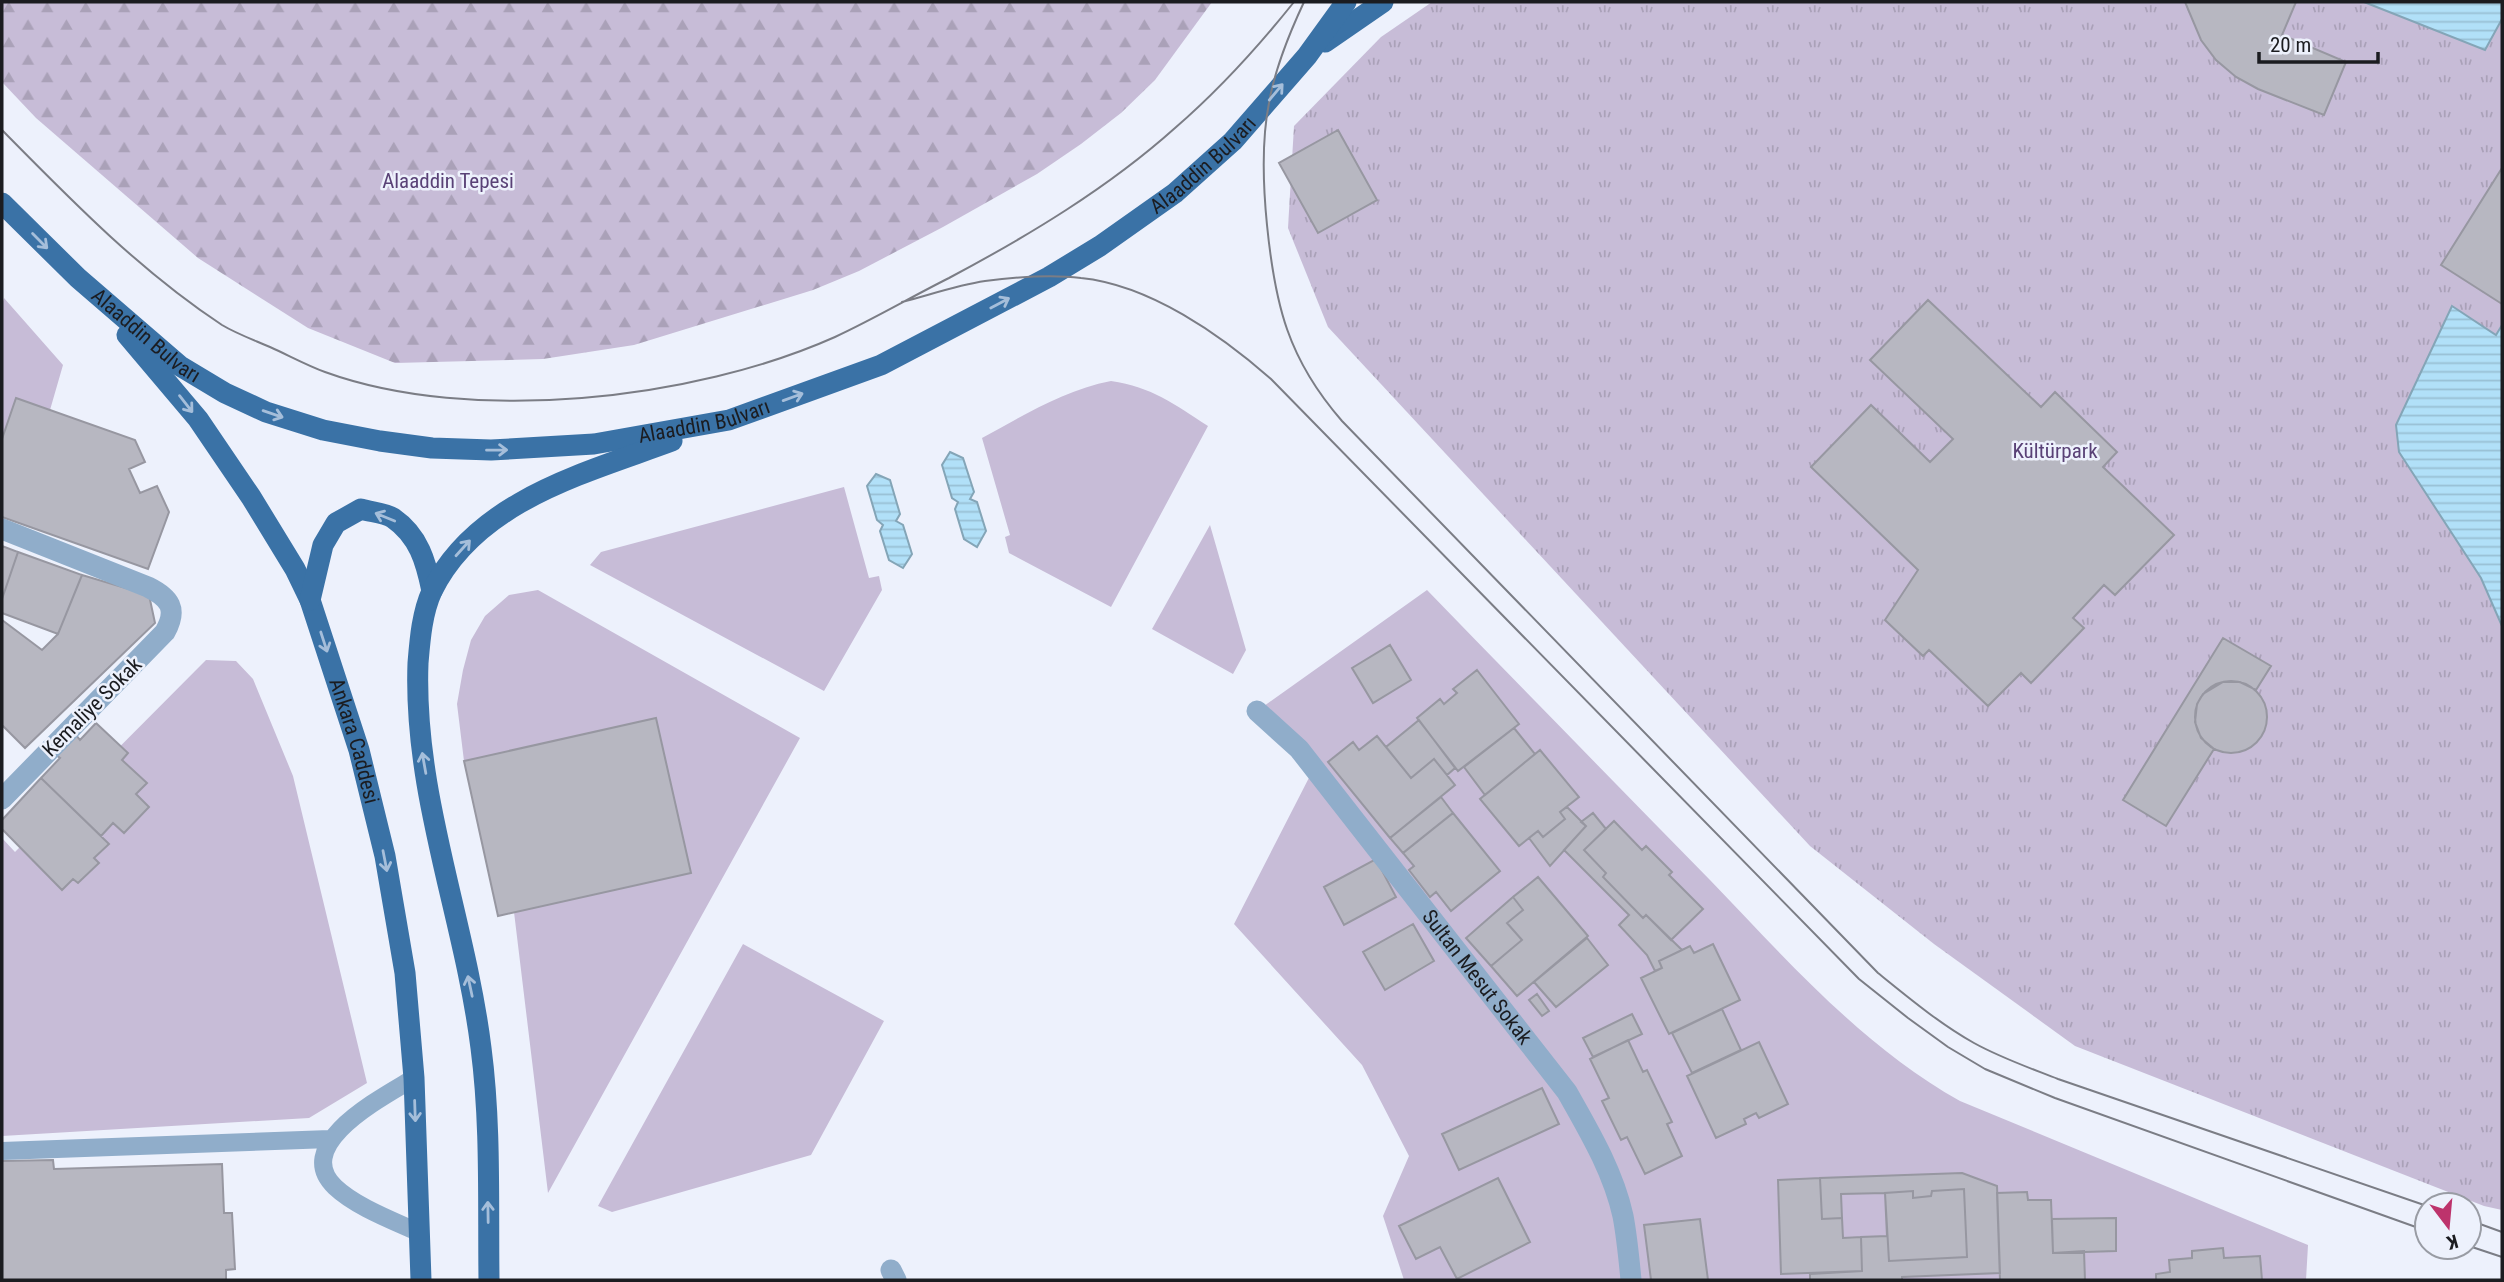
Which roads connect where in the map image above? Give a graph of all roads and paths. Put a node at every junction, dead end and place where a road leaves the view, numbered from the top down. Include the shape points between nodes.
1 (1346, 2) edge
2 (1383, 2) edge
3 (1307, 56) junction
4 (2, 203) edge
5 (78, 278) junction
6 (729, 420) junction
7 (2, 529) edge
8 (432, 591) junction
9 (310, 600) junction
10 (1257, 712) dead end
11 (2, 799) edge
12 (414, 1078) junction
13 (330, 1139) junction
14 (2, 1152) edge
15 (420, 1233) junction
16 (421, 1280) edge
17 (489, 1280) edge
18 (1631, 1280) edge

1 - 3 main road, Alaaddin Bulvarı
2 - 3 main road
6 -> 3 main road, Alaaddin Bulvarı via 881,365 1100,246 1175,193 1233,141
4 -> 5 main road, Alaaddin Bulvarı
5 -> 6 main road, Alaaddin Bulvarı via 180,366 267,412 323,430 432,449 491,450 594,444
5 -> 9 main road, Ankara Caddesi via 198,419 265,519
8 -> 6 main road via 464,546 507,510 563,482
7 - 11 street, Kemaliye Sokak via 148,587 167,600 172,610 165,632
8 -> 9 main road via 425,557 411,535 392,517 361,509 336,523 323,545
17 -> 8 main road via 481,1047 430,795 418,710 419,647
9 -> 12 main road, Ankara Caddesi via 359,750 384,856 405,974
10 - 18 street, Sultan Mesut Sokak via 1299,749 1567,1092 1616,1193
12 - 13 lane
12 -> 15 main road, Ankara Caddesi
13 - 14 lane
13 - 15 lane via 324,1164 335,1187
15 - 16 main road, Ankara Caddesi

